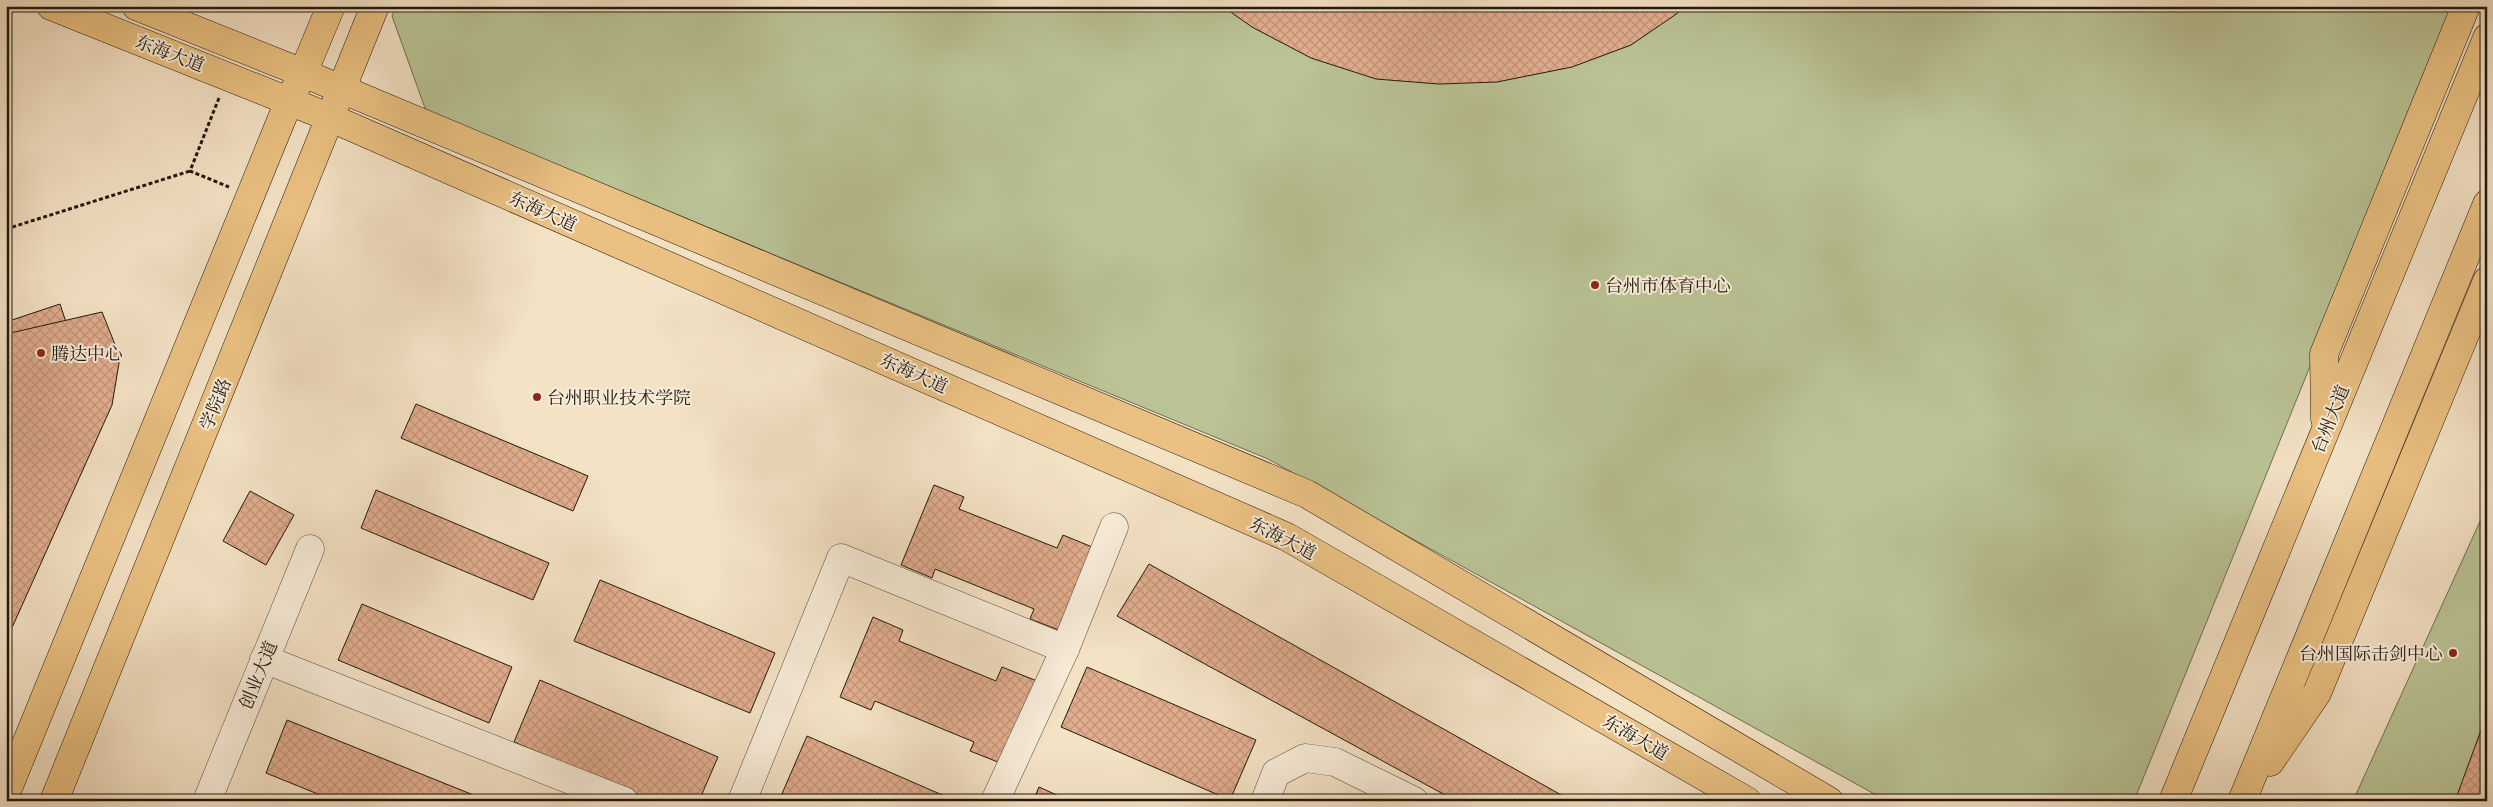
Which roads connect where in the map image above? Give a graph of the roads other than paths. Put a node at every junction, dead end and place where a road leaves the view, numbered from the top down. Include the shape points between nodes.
1 (51, 6) edge
2 (136, 6) edge
3 (330, 6) edge
4 (375, 6) edge
5 (2466, 6) edge
6 (2487, 38) edge
7 (304, 72) junction
8 (342, 88) junction
9 (289, 101) junction
10 (330, 118) junction
11 (2487, 204) edge
12 (2487, 281) edge
13 (2326, 429) junction
14 (1114, 527) dead end
15 (310, 549) dead end
16 (1065, 649) junction
17 (264, 660) junction
18 (12, 764) edge
19 (6, 793) edge
20 (744, 800) edge
21 (54, 801) edge
22 (207, 801) edge
23 (624, 801) edge
24 (995, 801) edge
25 (1265, 801) edge
26 (1414, 801) edge
27 (1747, 801) edge
28 (1829, 801) edge
29 (2172, 801) edge
30 (2243, 801) edge

1 - 9 main road, 东海大道
2 - 7 main road, 东海大道
3 - 7 main road
4 - 8 main road, 学院路
5 - 13 main road via 2324,354
6 - 13 main road, 台州大道
7 - 8 main road, 东海大道
7 - 9 main road
8 - 10 main road, 学院路
8 - 28 main road, 东海大道 via 1307,494
9 - 10 main road, 东海大道
9 - 18 main road
10 - 21 main road, 学院路
10 - 27 main road, 东海大道 via 1287,537
11 - 30 main road
12 - 30 main road via 2317,692
13 - 29 main road, 台州大道
14 - 16 lane
15 - 17 lane, 创业大道
16 - 20 lane via 841,558
16 - 24 lane
17 - 22 lane, 创业大道
17 - 23 lane
18 - 19 main road
25 - 26 lane via 1276,773 1305,758 1335,762

